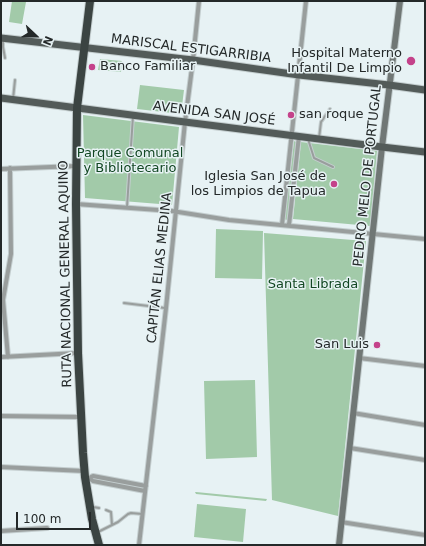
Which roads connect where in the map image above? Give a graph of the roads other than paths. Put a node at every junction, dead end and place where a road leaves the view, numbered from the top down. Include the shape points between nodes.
1 (90, 1) edge
2 (199, 1) edge
3 (306, 1) edge
4 (400, 1) edge
5 (2, 38) edge
6 (84, 48) junction
7 (5, 58) dead end
8 (193, 60) junction
9 (299, 75) junction
10 (14, 80) dead end
11 (390, 85) junction
12 (425, 90) edge
13 (1, 98) edge
14 (13, 100) junction
15 (77, 108) junction
16 (330, 109) dead end
17 (133, 115) junction
18 (185, 122) junction
19 (295, 136) junction
20 (308, 138) junction
21 (319, 139) junction
22 (382, 147) junction
23 (425, 152) edge
24 (76, 166) junction
25 (333, 166) dead end
26 (10, 168) junction
27 (1, 169) edge
28 (76, 204) junction
29 (127, 207) junction
30 (176, 211) junction
31 (282, 225) junction
32 (289, 225) junction
33 (373, 234) junction
34 (425, 239) edge
35 (2, 301) edge
36 (124, 303) dead end
37 (166, 308) junction
38 (78, 353) junction
39 (1, 357) edge
40 (8, 357) junction
41 (359, 358) junction
42 (425, 366) edge
43 (353, 414) junction
44 (1, 416) edge
45 (81, 418) junction
46 (425, 425) edge
47 (350, 448) junction
48 (425, 460) edge
49 (1, 467) edge
50 (87, 475) junction
51 (145, 489) junction
52 (90, 506) junction
53 (99, 508) dead end
54 (106, 510) dead end
55 (142, 514) junction
56 (341, 522) junction
57 (112, 525) junction
58 (47, 528) dead end
59 (1, 531) edge
60 (95, 532) junction
61 (425, 535) edge
62 (98, 545) edge
63 (139, 545) edge
64 (339, 545) edge

1 - 6 highway, RUTA NACIONAL GENERAL AQUINO
2 - 8 street, CAPITÁN ELIAS MEDINA
3 - 9 street
4 - 11 street, PEDRO MELO DE PORTUGAL
5 - 6 main road, MARISCAL ESTIGARRIBIA
5 - 7 lane
6 - 8 main road, MARISCAL ESTIGARRIBIA
6 - 15 highway, RUTA NACIONAL GENERAL AQUINO
8 - 9 main road, MARISCAL ESTIGARRIBIA
8 - 18 street, CAPITÁN ELIAS MEDINA
9 - 11 main road, MARISCAL ESTIGARRIBIA
9 - 19 street
10 - 14 lane
11 - 12 main road, MARISCAL ESTIGARRIBIA
11 - 22 street, PEDRO MELO DE PORTUGAL
13 - 14 main road, AVENIDA SAN JOSÉ
14 - 15 main road, AVENIDA SAN JOSÉ
15 - 17 main road, AVENIDA SAN JOSÉ
15 - 24 highway, RUTA NACIONAL GENERAL AQUINO
16 - 21 lane via 321,122
17 - 18 main road, AVENIDA SAN JOSÉ
17 - 29 lane
18 - 19 main road, AVENIDA SAN JOSÉ
18 - 30 street, CAPITÁN ELIAS MEDINA
19 - 20 main road, AVENIDA SAN JOSÉ
19 - 31 street
19 - 32 street
20 - 21 main road, AVENIDA SAN JOSÉ
20 - 25 lane via 314,158
21 - 22 main road, AVENIDA SAN JOSÉ
22 - 23 main road, AVENIDA SAN JOSÉ
22 - 33 street, PEDRO MELO DE PORTUGAL
24 - 26 street
24 - 28 highway, RUTA NACIONAL GENERAL AQUINO
26 - 27 street
26 - 35 street via 11,254
28 - 29 street
28 - 38 highway, RUTA NACIONAL GENERAL AQUINO
29 - 30 street
30 - 31 street
30 - 37 street, CAPITÁN ELIAS MEDINA
31 - 32 street
32 - 33 street
33 - 34 street
33 - 41 street, PEDRO MELO DE PORTUGAL
35 - 40 street
36 - 37 lane
37 - 51 street, CAPITÁN ELIAS MEDINA
38 - 40 street
38 - 45 highway, RUTA NACIONAL GENERAL AQUINO
39 - 40 street
41 - 42 street
41 - 43 street, PEDRO MELO DE PORTUGAL
43 - 46 street
43 - 47 street, PEDRO MELO DE PORTUGAL
44 - 45 street
45 - 50 highway, RUTA NACIONAL GENERAL AQUINO
47 - 48 street
47 - 56 street, PEDRO MELO DE PORTUGAL
49 - 50 street
50 - 51 street
50 - 51 street via 93,481
50 - 52 highway, RUTA NACIONAL GENERAL AQUINO
51 - 55 street, CAPITÁN ELIAS MEDINA
52 - 53 lane
52 - 60 highway, RUTA NACIONAL GENERAL AQUINO
54 - 57 lane via 111,512
55 - 57 lane via 128,514
55 - 63 street, CAPITÁN ELIAS MEDINA
56 - 61 street
56 - 64 street, PEDRO MELO DE PORTUGAL
57 - 60 lane
58 - 59 street
60 - 62 highway, RUTA NACIONAL GENERAL AQUINO

